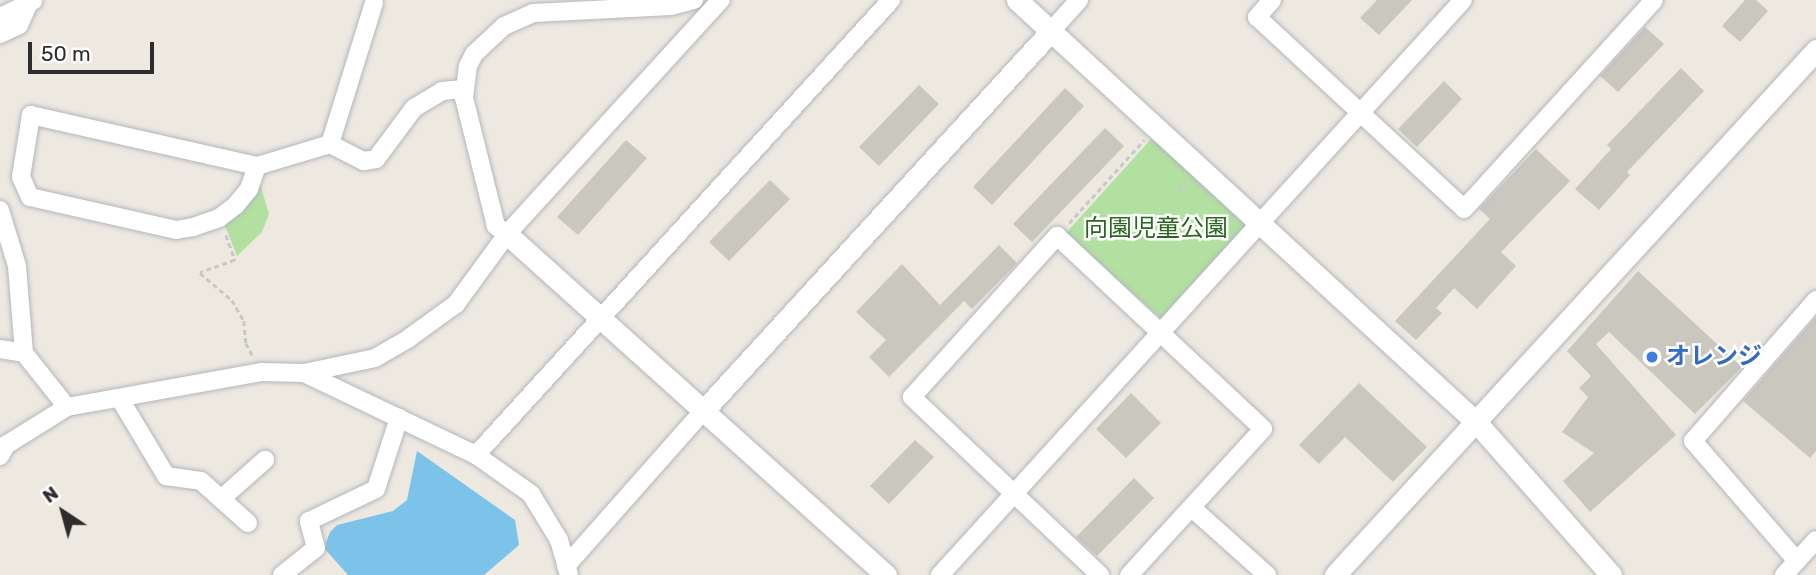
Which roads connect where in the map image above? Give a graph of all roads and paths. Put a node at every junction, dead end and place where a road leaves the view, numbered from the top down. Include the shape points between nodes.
1 (694, 0) edge
2 (721, 0) edge
3 (891, 0) edge
4 (1017, 0) edge
5 (1079, 0) edge
6 (1272, 0) edge
7 (1463, 0) edge
8 (1654, 0) edge
9 (33, 2) edge
10 (374, 3) dead end
11 (0, 17) edge
12 (1051, 31) junction
13 (0, 34) edge
14 (1816, 50) edge
15 (464, 89) junction
16 (1360, 112) junction
17 (1156, 127) junction
18 (330, 144) junction
19 (257, 166) junction
20 (0, 210) edge
21 (219, 218) junction
22 (1260, 223) junction
23 (507, 234) junction
24 (1057, 236) junction
25 (1816, 300) edge
26 (600, 319) junction
27 (1162, 331) junction
28 (0, 349) edge
29 (24, 353) junction
30 (261, 372) junction
31 (304, 373) junction
32 (120, 399) junction
33 (67, 407) junction
34 (704, 410) junction
35 (399, 418) junction
36 (1477, 422) junction
37 (476, 455) junction
38 (0, 456) edge
39 (265, 460) dead end
40 (1015, 494) junction
41 (221, 499) junction
42 (1192, 508) junction
43 (248, 523) dead end
44 (1816, 540) edge
45 (1797, 561) junction
46 (567, 570) edge
47 (282, 575) edge
48 (886, 575) edge
49 (940, 575) edge
50 (1100, 575) edge
51 (1129, 575) edge
52 (1267, 575) edge
53 (1335, 575) edge
54 (1611, 575) edge
55 (1784, 575) edge

1 - 15 street via 671,6 533,13 516,20 474,54
2 - 23 street
3 - 26 street
4 - 12 street
5 - 12 street
6 - 16 street via 1257,17
7 - 16 street
8 - 16 street via 1464,209
9 - 11 street
9 - 13 street via 19,25
10 - 18 street
12 - 17 street
12 - 34 street
14 - 36 street
15 - 18 street via 442,91 414,108 376,159 364,161
15 - 23 street via 496,226
16 - 22 street
17 - 22 street
17 - 24 path
18 - 19 street
19 - 21 street via 249,189
19 - 21 street via 31,116 21,177 30,197 176,230
20 - 29 street via 17,267
21 - 30 path via 235,260 200,273 232,300
22 - 27 street
22 - 36 street
23 - 26 street
23 - 31 street via 456,304 409,338 375,358
24 - 27 street
24 - 40 street via 912,397
25 - 45 street via 1693,441
26 - 34 street
26 - 37 street
27 - 40 street
27 - 42 street via 1263,429
28 - 29 street
29 - 33 street
30 - 31 street
30 - 32 street
31 - 35 street
32 - 33 street
32 - 41 street via 166,477 201,481
33 - 38 street via 6,445
34 - 46 street
34 - 48 street
35 - 37 street
35 - 47 street via 376,489 309,520 316,548
36 - 53 street
36 - 54 street
37 - 46 street via 531,494 554,530
39 - 41 street
40 - 49 street
40 - 50 street
41 - 43 street
42 - 51 street
42 - 52 street
44 - 45 street
45 - 55 street

